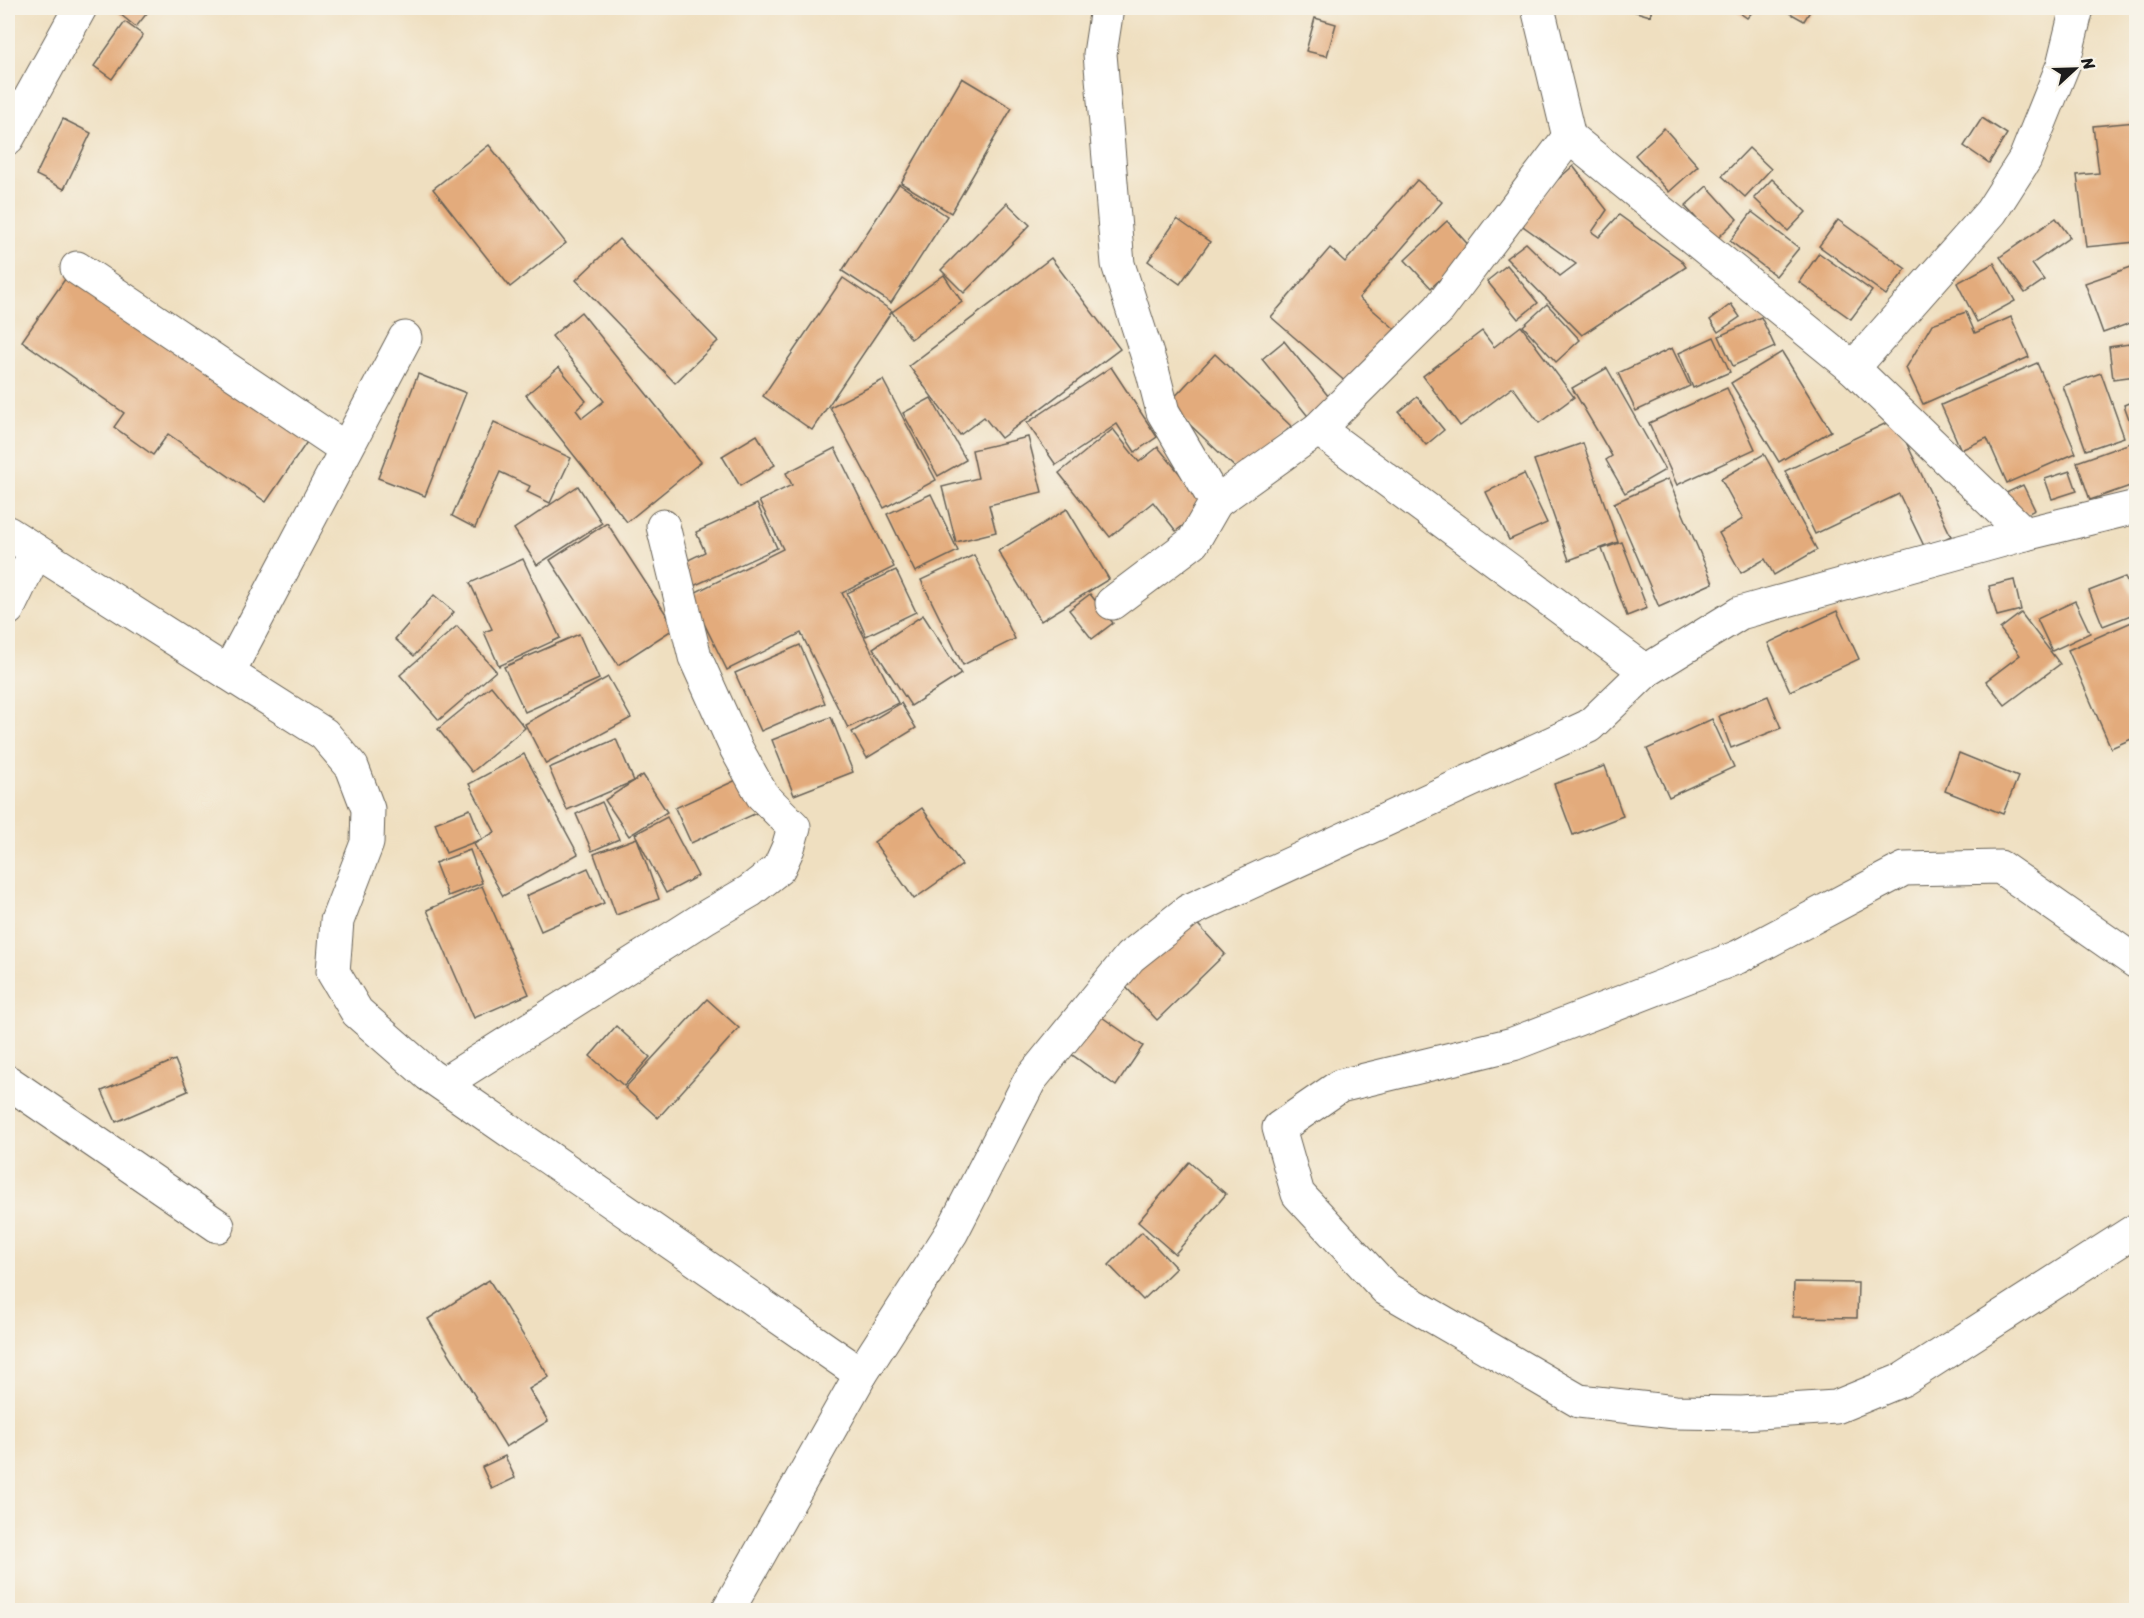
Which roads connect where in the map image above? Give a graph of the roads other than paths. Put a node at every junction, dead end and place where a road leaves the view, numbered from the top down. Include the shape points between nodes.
1 (80, 8) edge
2 (1107, 8) edge
3 (1538, 8) edge
4 (2077, 8) edge
5 (1569, 137) junction
6 (8, 138) edge
7 (77, 268) dead end
8 (405, 338) dead end
9 (1853, 368) junction
10 (1318, 429) junction
11 (346, 449) junction
12 (1216, 502) junction
13 (2136, 507) edge
14 (663, 526) dead end
15 (8, 533) edge
16 (2025, 534) junction
17 (36, 551) junction
18 (1112, 603) dead end
19 (8, 609) edge
20 (1646, 670) junction
21 (228, 673) junction
22 (2136, 962) edge
23 (8, 1082) edge
24 (443, 1084) junction
25 (218, 1226) dead end
26 (2136, 1230) edge
27 (861, 1374) junction
28 (728, 1611) edge

1 - 6 street
2 - 12 street via 1100,54 1118,264 1164,412
3 - 5 street
4 - 9 street via 2063,65 2025,159 1991,212
5 - 9 street
5 - 10 street via 1438,309
7 - 11 street
8 - 11 street
9 - 16 street
10 - 12 street
10 - 20 street
11 - 21 street
12 - 18 street via 1193,542
13 - 16 street
14 - 24 street via 695,657 762,795 794,827 788,848 778,868 750,891
15 - 17 street
16 - 20 street via 1740,613
17 - 19 street
17 - 21 street
20 - 27 street via 1589,726 1188,911 1130,957 1030,1080 952,1232
21 - 24 street via 324,734 352,767 368,809 367,843 337,921 333,972 357,1012
22 - 26 street via 2000,867 1904,869 1738,957 1513,1044 1340,1086 1279,1128 1298,1194 1386,1289 1579,1401 1654,1410 1742,1413 1836,1407 1902,1380
23 - 25 street
24 - 27 street
27 - 28 street

